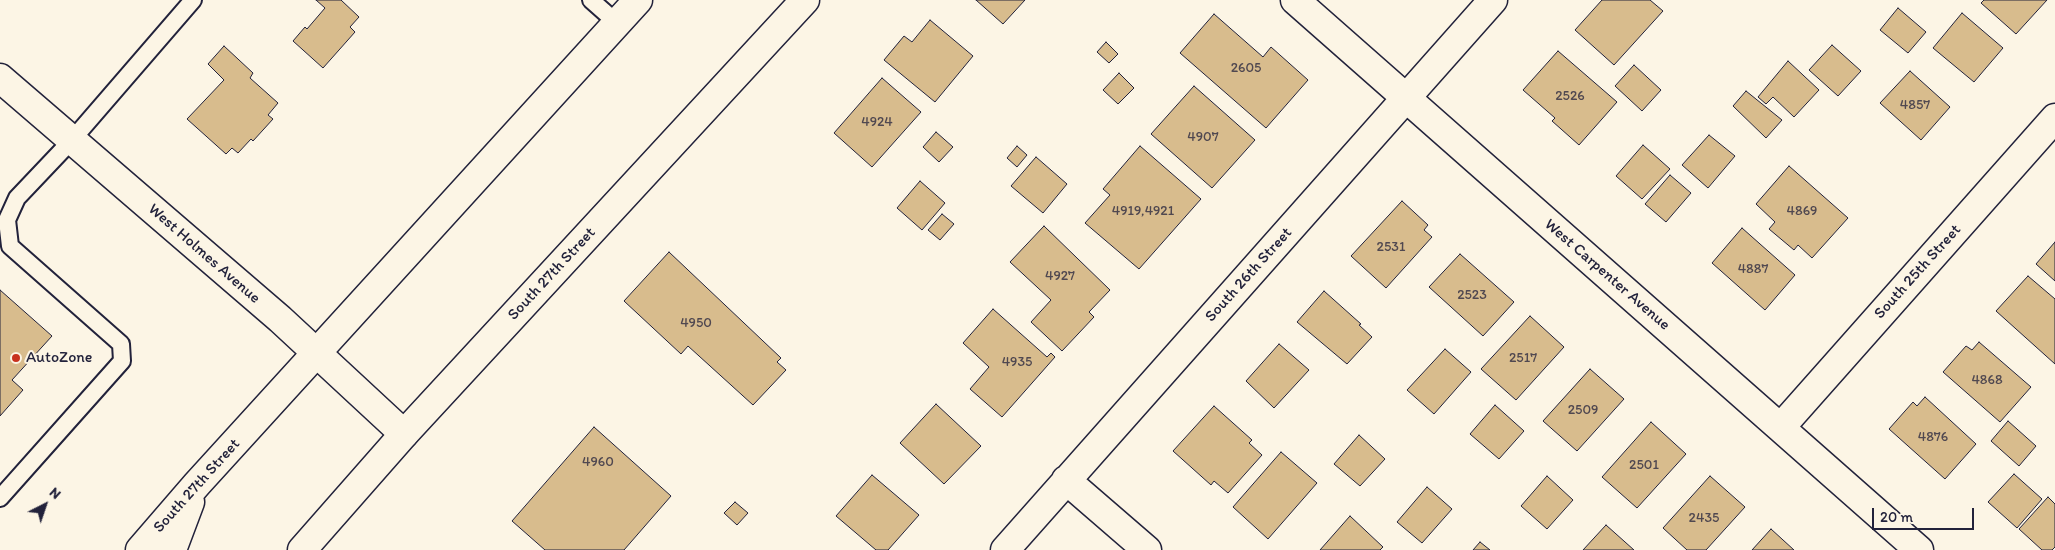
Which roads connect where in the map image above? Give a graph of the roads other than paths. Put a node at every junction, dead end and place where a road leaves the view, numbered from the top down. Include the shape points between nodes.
1 (193, 0) edge
2 (591, 0) edge
3 (638, 0) edge
4 (805, 0) edge
5 (1295, 0) edge
6 (1493, 0) edge
7 (617, 23) junction
8 (0, 78) edge
9 (1405, 98) junction
10 (2055, 118) edge
11 (72, 140) junction
12 (317, 352) junction
13 (1781, 427) junction
14 (404, 434) junction
15 (1066, 480) junction
16 (197, 484) junction
17 (0, 498) edge
18 (140, 550) edge
19 (172, 550) edge
20 (302, 550) edge
21 (1005, 550) edge
22 (1147, 550) edge
23 (1920, 550) edge

1 - 11 lane
2 - 7 lane
3 - 7 street, South 27th Street
4 - 14 street, South 27th Street
5 - 9 street, West Carpenter Avenue
6 - 9 street, South 26th Street
7 - 12 street, South 27th Street
8 - 11 street, West Holmes Avenue
9 - 13 street, West Carpenter Avenue
9 - 15 street, South 26th Street
10 - 13 street, South 25th Street
11 - 12 street, West Holmes Avenue
11 - 17 lane via 17,198 7,220 10,246 121,344 122,361
12 - 14 street, West Holmes Avenue
12 - 16 street, South 27th Street
13 - 23 street, West Carpenter Avenue
14 - 20 street, South 27th Street
15 - 21 street, South 26th Street
15 - 22 street
16 - 18 street, South 27th Street
16 - 19 street

